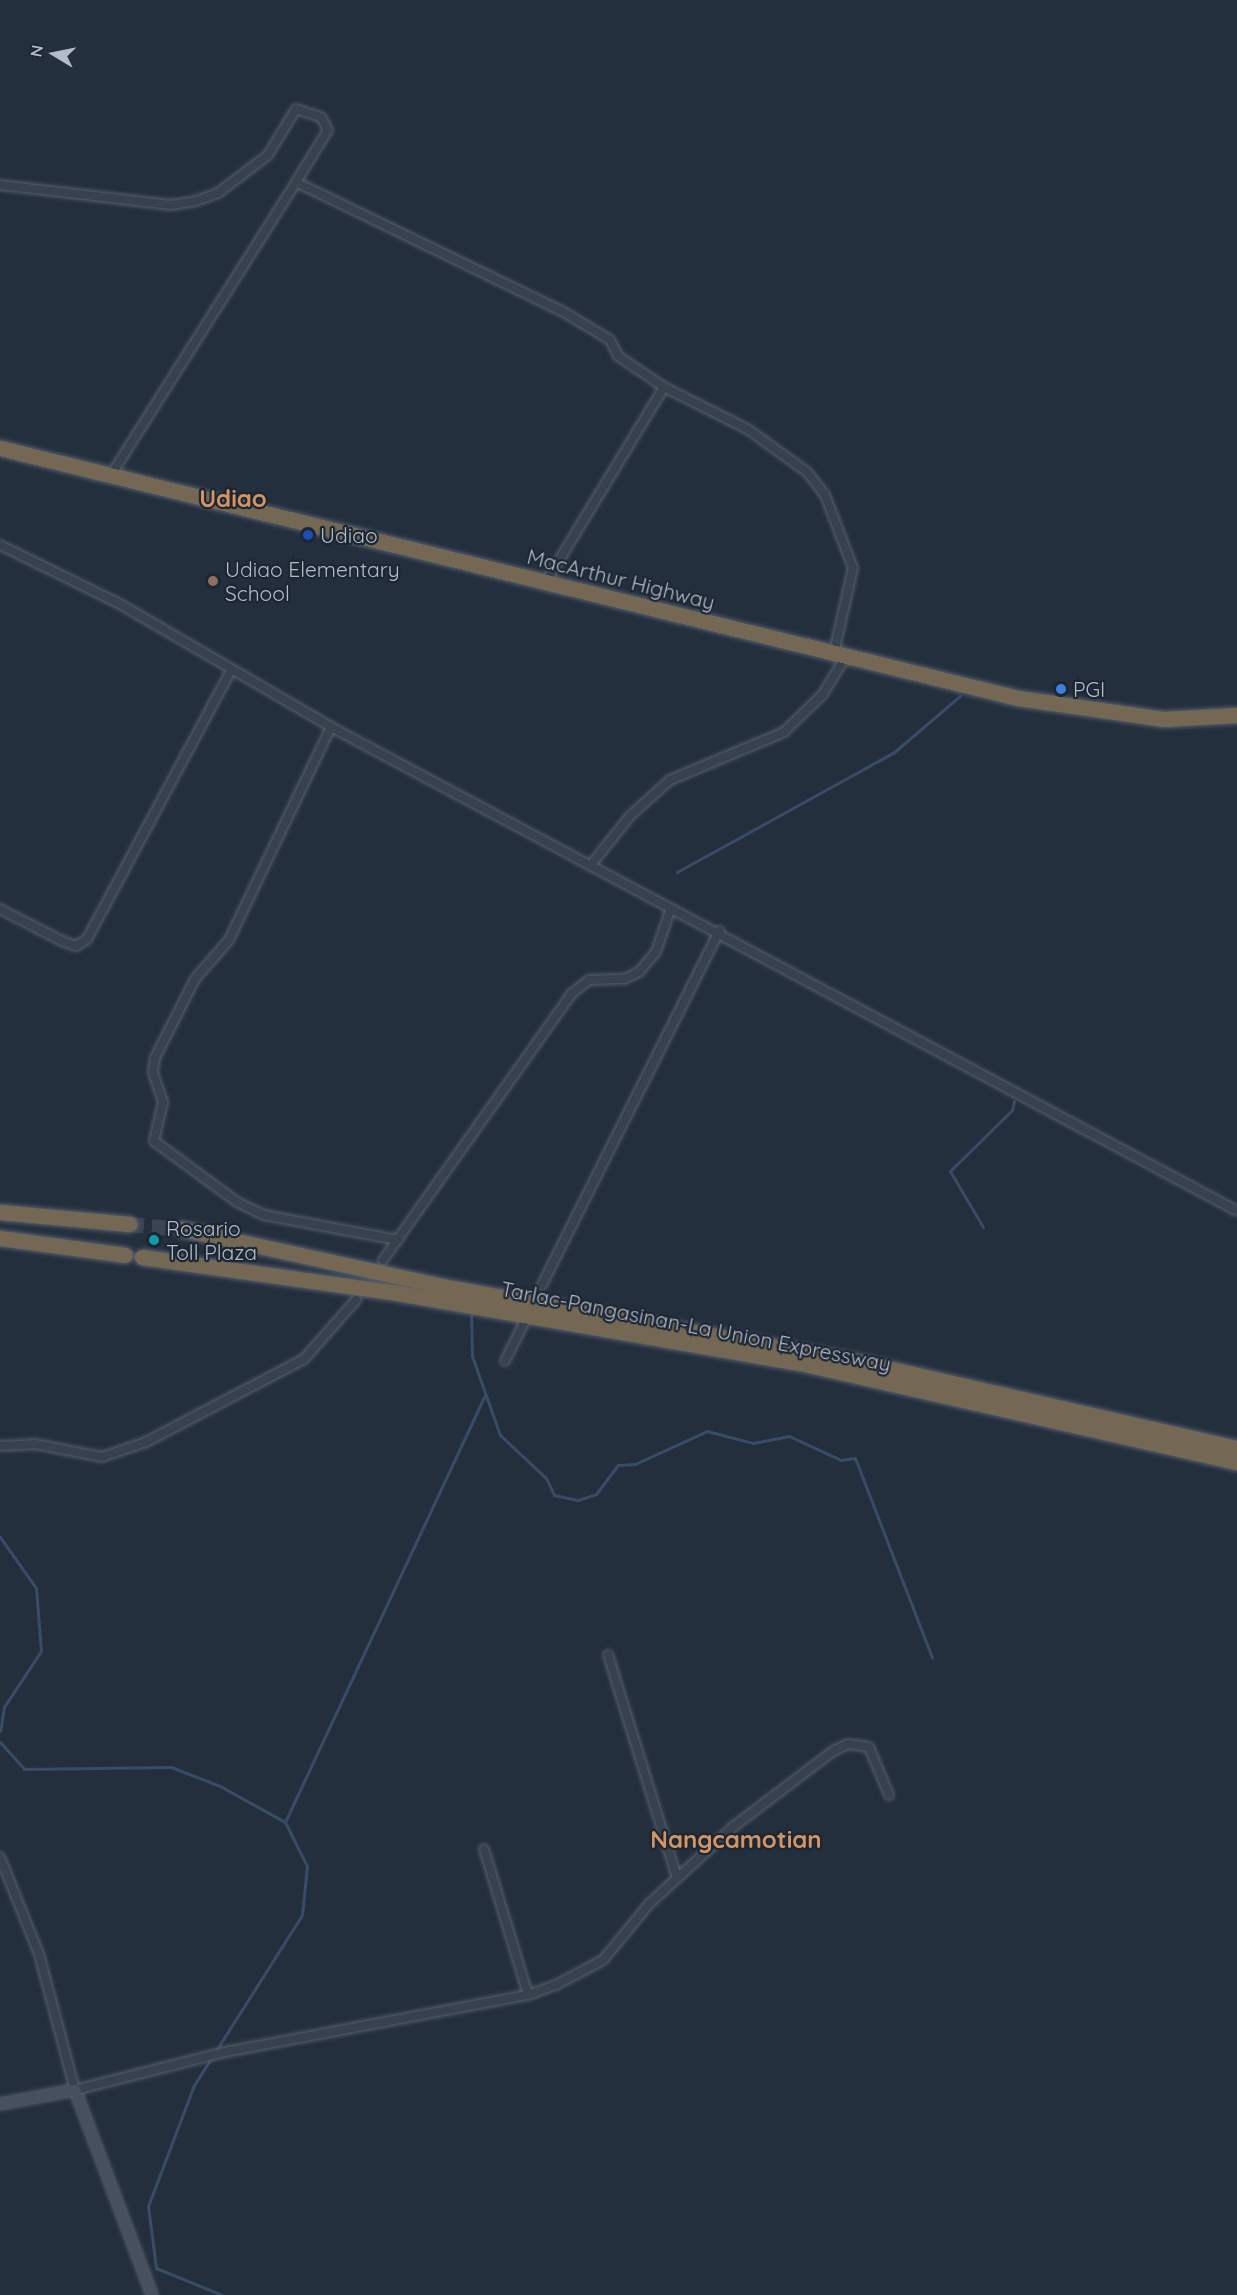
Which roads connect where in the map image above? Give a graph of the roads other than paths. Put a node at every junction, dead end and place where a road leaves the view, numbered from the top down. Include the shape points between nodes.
1 (296, 183) junction
2 (0, 185) edge
3 (664, 387) junction
4 (0, 448) edge
5 (111, 475) junction
6 (0, 545) edge
7 (546, 582) junction
8 (840, 654) junction
9 (232, 669) junction
10 (1237, 715) edge
11 (331, 727) junction
12 (591, 865) junction
13 (671, 908) junction
14 (0, 909) edge
15 (719, 931) junction
16 (1237, 1210) edge
17 (0, 1212) edge
18 (129, 1224) tunnel mouth
19 (182, 1229) tunnel mouth
20 (0, 1238) edge
21 (398, 1240) junction
22 (125, 1255) dead end
23 (142, 1257) dead end
24 (383, 1260) dead end
25 (542, 1285) dead end
26 (356, 1300) dead end
27 (524, 1323) dead end
28 (505, 1361) dead end
29 (0, 1446) edge
30 (1237, 1448) edge
31 (1237, 1462) edge
32 (608, 1655) dead end
33 (890, 1795) dead end
34 (484, 1849) dead end
35 (0, 1857) edge
36 (677, 1878) junction
37 (528, 1995) junction
38 (75, 2090) junction
39 (0, 2104) edge
40 (152, 2295) edge

1 - 2 street via 328,130 321,117 296,109 268,155 218,193 196,201 171,205
1 - 3 street via 562,311 610,340 618,356
1 - 5 street
3 - 7 street
3 - 8 street via 749,430 820,486 853,568
4 - 5 highway, MacArthur Highway
5 - 7 highway, MacArthur Highway
6 - 9 street via 120,604
7 - 8 highway, MacArthur Highway
8 - 10 highway, MacArthur Highway via 1111,715
8 - 12 street via 822,694 784,732 670,780 630,816
9 - 11 street
9 - 14 street via 87,939 75,946
11 - 12 street
11 - 21 street via 229,940 195,980 155,1059 163,1102 154,1141 255,1211
12 - 13 street
13 - 15 street
13 - 21 street via 656,952 639,972 624,979 590,980 571,994
15 - 16 street
15 - 25 street
17 - 18 highway
19 - 30 highway, Tarlac-Pangasinan-La Union Expressway via 441,1286 865,1363
20 - 22 highway
21 - 24 street
23 - 31 highway, Tarlac-Pangasinan-La Union Expressway via 392,1292 809,1365
26 - 29 street via 304,1359 146,1442 102,1457 34,1444
27 - 28 street
32 - 36 street
33 - 36 street via 877,1753 848,1744 763,1799
34 - 37 street
35 - 38 street via 39,1954
36 - 37 street via 603,1960
37 - 38 street via 225,2052
38 - 39 street
38 - 40 street

